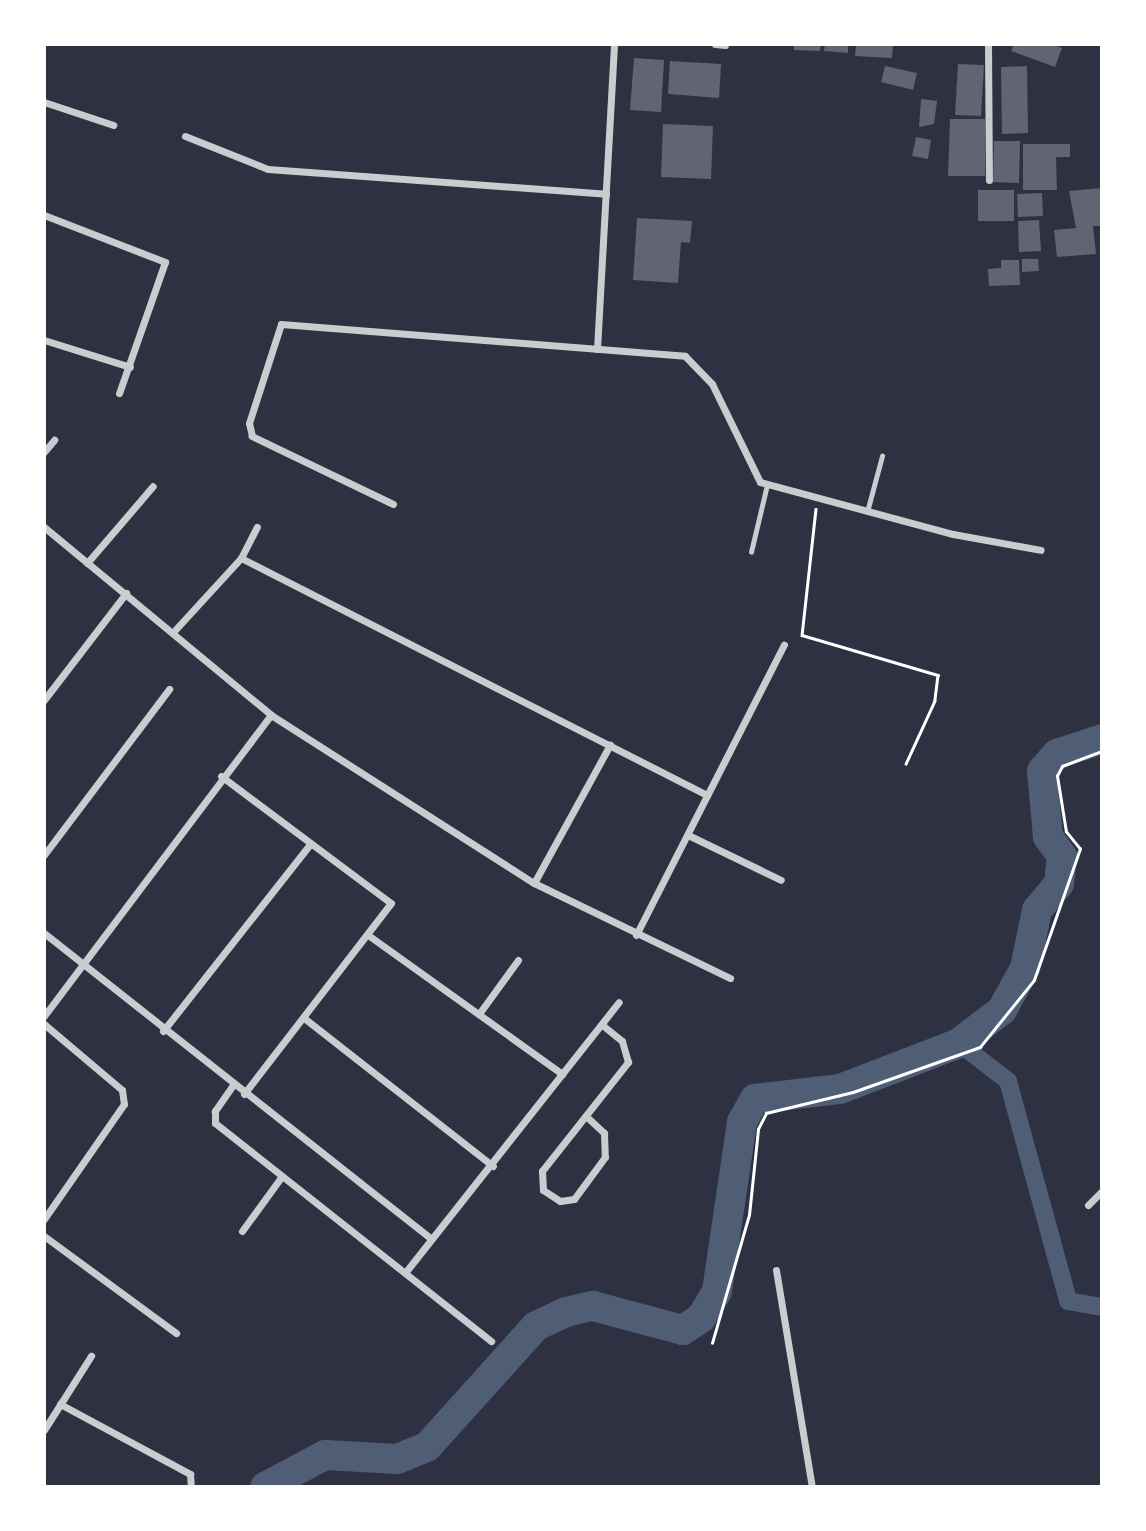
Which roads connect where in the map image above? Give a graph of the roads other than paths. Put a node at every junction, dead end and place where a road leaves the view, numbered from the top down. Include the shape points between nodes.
1 (614, 44) edge
2 (715, 44) edge
3 (725, 44) edge
4 (988, 44) edge
5 (44, 102) edge
6 (113, 125) dead end
7 (185, 136) dead end
8 (989, 180) dead end
9 (606, 194) junction
10 (44, 215) edge
11 (44, 340) edge
12 (597, 349) junction
13 (131, 367) junction
14 (119, 393) dead end
15 (54, 440) dead end
16 (44, 452) edge
17 (882, 456) dead end
18 (767, 485) junction
19 (153, 486) dead end
20 (393, 504) dead end
21 (867, 512) junction
22 (44, 527) edge
23 (257, 527) dead end
24 (1041, 550) dead end
25 (751, 552) dead end
26 (241, 558) junction
27 (87, 563) junction
28 (126, 593) junction
29 (175, 630) junction
30 (784, 644) dead end
31 (169, 689) dead end
32 (44, 700) edge
33 (271, 715) junction
34 (610, 746) junction
35 (221, 776) junction
36 (707, 795) junction
37 (688, 835) junction
38 (310, 844) junction
39 (44, 855) edge
40 (780, 880) dead end
41 (534, 883) junction
42 (44, 933) edge
43 (368, 935) junction
44 (636, 935) junction
45 (518, 960) dead end
46 (83, 965) junction
47 (730, 978) dead end
48 (619, 1002) dead end
49 (481, 1011) junction
50 (44, 1016) edge
51 (304, 1018) junction
52 (44, 1024) edge
53 (602, 1025) junction
54 (163, 1031) junction
55 (562, 1074) junction
56 (233, 1085) junction
57 (244, 1094) junction
58 (588, 1118) junction
59 (493, 1166) junction
60 (282, 1176) junction
61 (1102, 1191) edge
62 (1088, 1205) dead end
63 (44, 1219) edge
64 (242, 1231) dead end
65 (44, 1236) edge
66 (431, 1239) junction
67 (408, 1269) junction
68 (776, 1270) dead end
69 (176, 1333) dead end
70 (491, 1341) dead end
71 (91, 1356) dead end
72 (60, 1404) junction
73 (44, 1430) edge
74 (191, 1487) edge
75 (812, 1487) edge

1 - 9 street
2 - 3 street
4 - 8 street
5 - 6 street
7 - 9 street via 268,169
9 - 12 street
10 - 13 street via 165,262
11 - 13 street
12 - 18 street via 685,356 712,384 756,478
12 - 20 street via 281,324 249,423 252,436
13 - 14 street
15 - 16 street
17 - 21 lane
18 - 21 street
18 - 25 lane
19 - 27 street
21 - 24 street
22 - 27 street
23 - 26 street
26 - 29 street
26 - 34 street
27 - 28 street
28 - 29 street
28 - 32 street
29 - 33 street
30 - 36 street
31 - 39 street
33 - 35 street
33 - 41 street
34 - 36 street
34 - 41 street
35 - 38 street
35 - 46 street
36 - 37 street
37 - 40 street
37 - 44 street
38 - 43 street via 391,903
38 - 54 street
41 - 44 street
42 - 46 street
43 - 49 street
43 - 51 street
44 - 47 street
45 - 49 street
46 - 50 street
46 - 54 street
48 - 53 street
49 - 55 street
51 - 57 street
51 - 59 street
52 - 63 street via 122,1090 124,1104
53 - 55 street
53 - 58 street via 622,1041 628,1062
54 - 56 street
55 - 59 street
56 - 57 street
56 - 60 street via 215,1111 215,1123
57 - 66 street
58 - 58 street via 604,1133 605,1157 574,1199 560,1201 543,1190 540,1177
59 - 66 street
60 - 64 street
60 - 67 street
61 - 62 street
65 - 69 street
66 - 67 street
67 - 70 street
68 - 75 street
71 - 72 street
72 - 73 street
72 - 74 street via 190,1474

